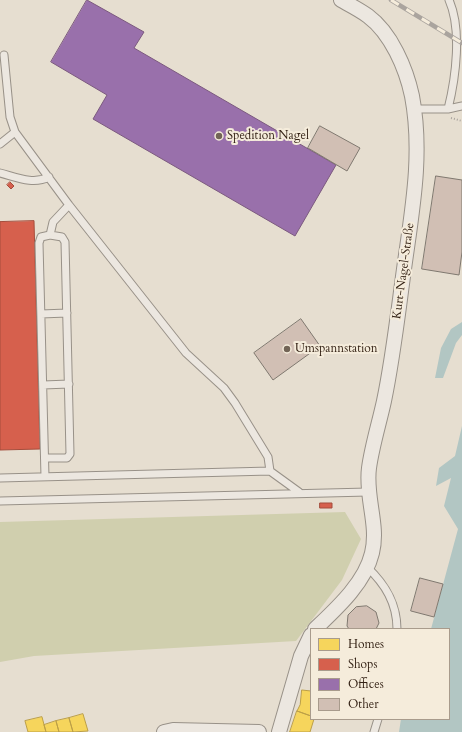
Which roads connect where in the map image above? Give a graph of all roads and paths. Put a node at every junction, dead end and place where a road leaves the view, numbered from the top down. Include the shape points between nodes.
1 (342, 0) edge
2 (449, 0) edge
3 (4, 55) dead end
4 (462, 106) edge
5 (414, 109) junction
6 (448, 109) junction
7 (15, 132) junction
8 (0, 144) edge
9 (0, 173) edge
10 (49, 177) junction
11 (69, 205) junction
12 (50, 235) junction
13 (67, 313) junction
14 (41, 314) junction
15 (69, 384) junction
16 (43, 385) junction
17 (45, 458) junction
18 (270, 471) junction
19 (45, 477) junction
20 (0, 478) edge
21 (299, 492) junction
22 (368, 492) junction
23 (0, 501) edge
24 (367, 567) junction
25 (316, 628) edge
26 (397, 628) edge
27 (310, 637) edge
28 (378, 720) edge
29 (164, 732) edge
30 (259, 732) edge
31 (279, 732) edge
32 (374, 732) edge

1 - 5 street, Kurt-Nagel-Straße via 368,16 395,50 407,77
2 - 6 lane via 459,17 460,50
3 - 7 lane via 10,117
4 - 6 lane
5 - 6 lane
5 - 22 street, Kurt-Nagel-Straße via 417,173 391,367 369,469
7 - 8 lane
7 - 10 lane
9 - 10 lane via 33,182
10 - 11 lane
11 - 12 lane via 53,222
11 - 18 lane via 186,353 224,388 268,457
12 - 13 lane via 62,237 65,242
12 - 14 lane via 42,237 39,243
13 - 14 lane
13 - 15 lane
14 - 16 lane
15 - 16 lane
15 - 17 lane via 70,454 67,458
16 - 17 lane
17 - 19 lane
18 - 19 lane
18 - 21 lane
19 - 20 lane
21 - 22 lane
21 - 23 lane
22 - 24 street, Kurt-Nagel-Straße via 374,527 372,553
24 - 25 street, Kurt-Nagel-Straße via 353,588
24 - 26 lane via 391,597
27 - 31 street via 301,656
28 - 32 lane
29 - 30 street

